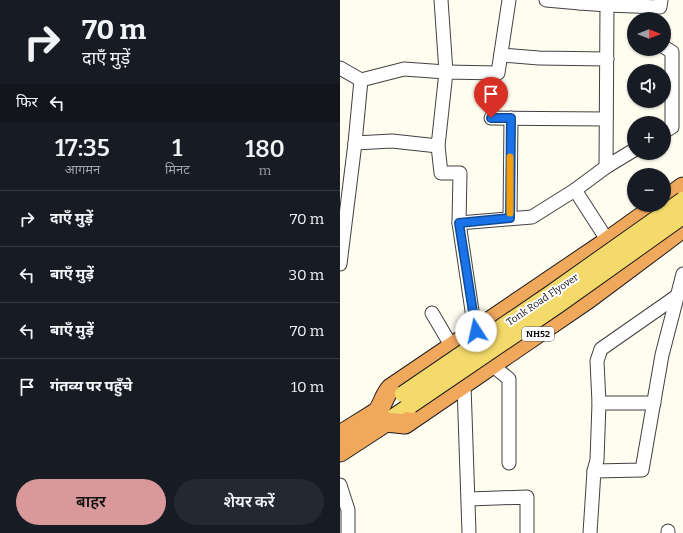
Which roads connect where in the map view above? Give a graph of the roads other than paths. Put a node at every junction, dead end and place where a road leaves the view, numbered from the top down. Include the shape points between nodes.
1 (441, 0) edge
2 (509, 0) edge
3 (546, 0) edge
4 (580, 2) edge
5 (608, 5) junction
6 (660, 9) edge
7 (671, 51) edge
8 (501, 55) junction
9 (606, 59) junction
10 (340, 68) edge
11 (446, 72) junction
12 (361, 80) junction
13 (491, 118) dead end
14 (511, 118) junction
15 (606, 119) junction
16 (673, 126) edge
17 (355, 143) junction
18 (438, 146) junction
19 (627, 154) edge
20 (606, 167) junction
21 (683, 187) edge
22 (575, 190) junction
23 (344, 192) edge
24 (671, 196) edge
25 (683, 200) edge
26 (671, 211) edge
27 (648, 212) edge
28 (510, 218) junction
29 (683, 218) edge
30 (459, 223) junction
31 (683, 228) edge
32 (604, 243) junction
33 (340, 262) edge
34 (683, 274) edge
35 (677, 296) junction
36 (432, 313) dead end
37 (476, 331) junction
38 (452, 347) junction
39 (492, 365) junction
40 (464, 385) junction
41 (407, 400) junction
42 (599, 403) junction
43 (654, 403) junction
44 (383, 415) junction
45 (340, 435) edge
46 (340, 452) edge
47 (509, 462) dead end
48 (594, 471) junction
49 (340, 485) edge
50 (469, 499) junction
51 (348, 533) edge
52 (469, 533) edge
53 (527, 533) edge
54 (590, 533) edge

1 - 11 street
2 - 8 street
3 - 4 street
4 - 5 street
5 - 6 street
5 - 9 street
7 - 16 street
8 - 9 street
8 - 11 street via 498,72
9 - 15 street
10 - 12 street
11 - 12 street via 404,69
11 - 18 street
12 - 17 street
13 - 14 street
14 - 15 street
14 - 28 street
15 - 20 street
17 - 18 street via 392,141
17 - 23 street
18 - 30 street via 441,173 460,173
19 - 20 street
20 - 22 street
21 - 24 highway
22 - 28 street via 532,217
22 - 32 street via 604,236
23 - 33 street
25 - 41 main road, Tonk Road Flyover, bridge
26 - 29 street
27 - 32 highway
28 - 30 street
29 - 41 main road, Tonk Road Flyover, bridge via 558,305
30 - 37 street
31 - 39 highway, NH52 via 588,299
32 - 37 highway
34 - 35 street
35 - 42 street via 601,349 597,361
35 - 43 street via 662,355
36 - 38 street
37 - 38 highway
38 - 44 highway via 391,388 385,396
39 - 40 highway, NH52
39 - 47 street via 509,379
40 - 44 highway, NH52 via 405,424
40 - 50 street
41 - 44 main road, Tonk Road Flyover
42 - 43 street
42 - 48 street via 597,460
43 - 48 street via 642,470
44 - 45 highway via 369,417
44 - 46 highway
48 - 54 street
49 - 51 street via 348,510
50 - 52 street
50 - 53 street via 527,497

